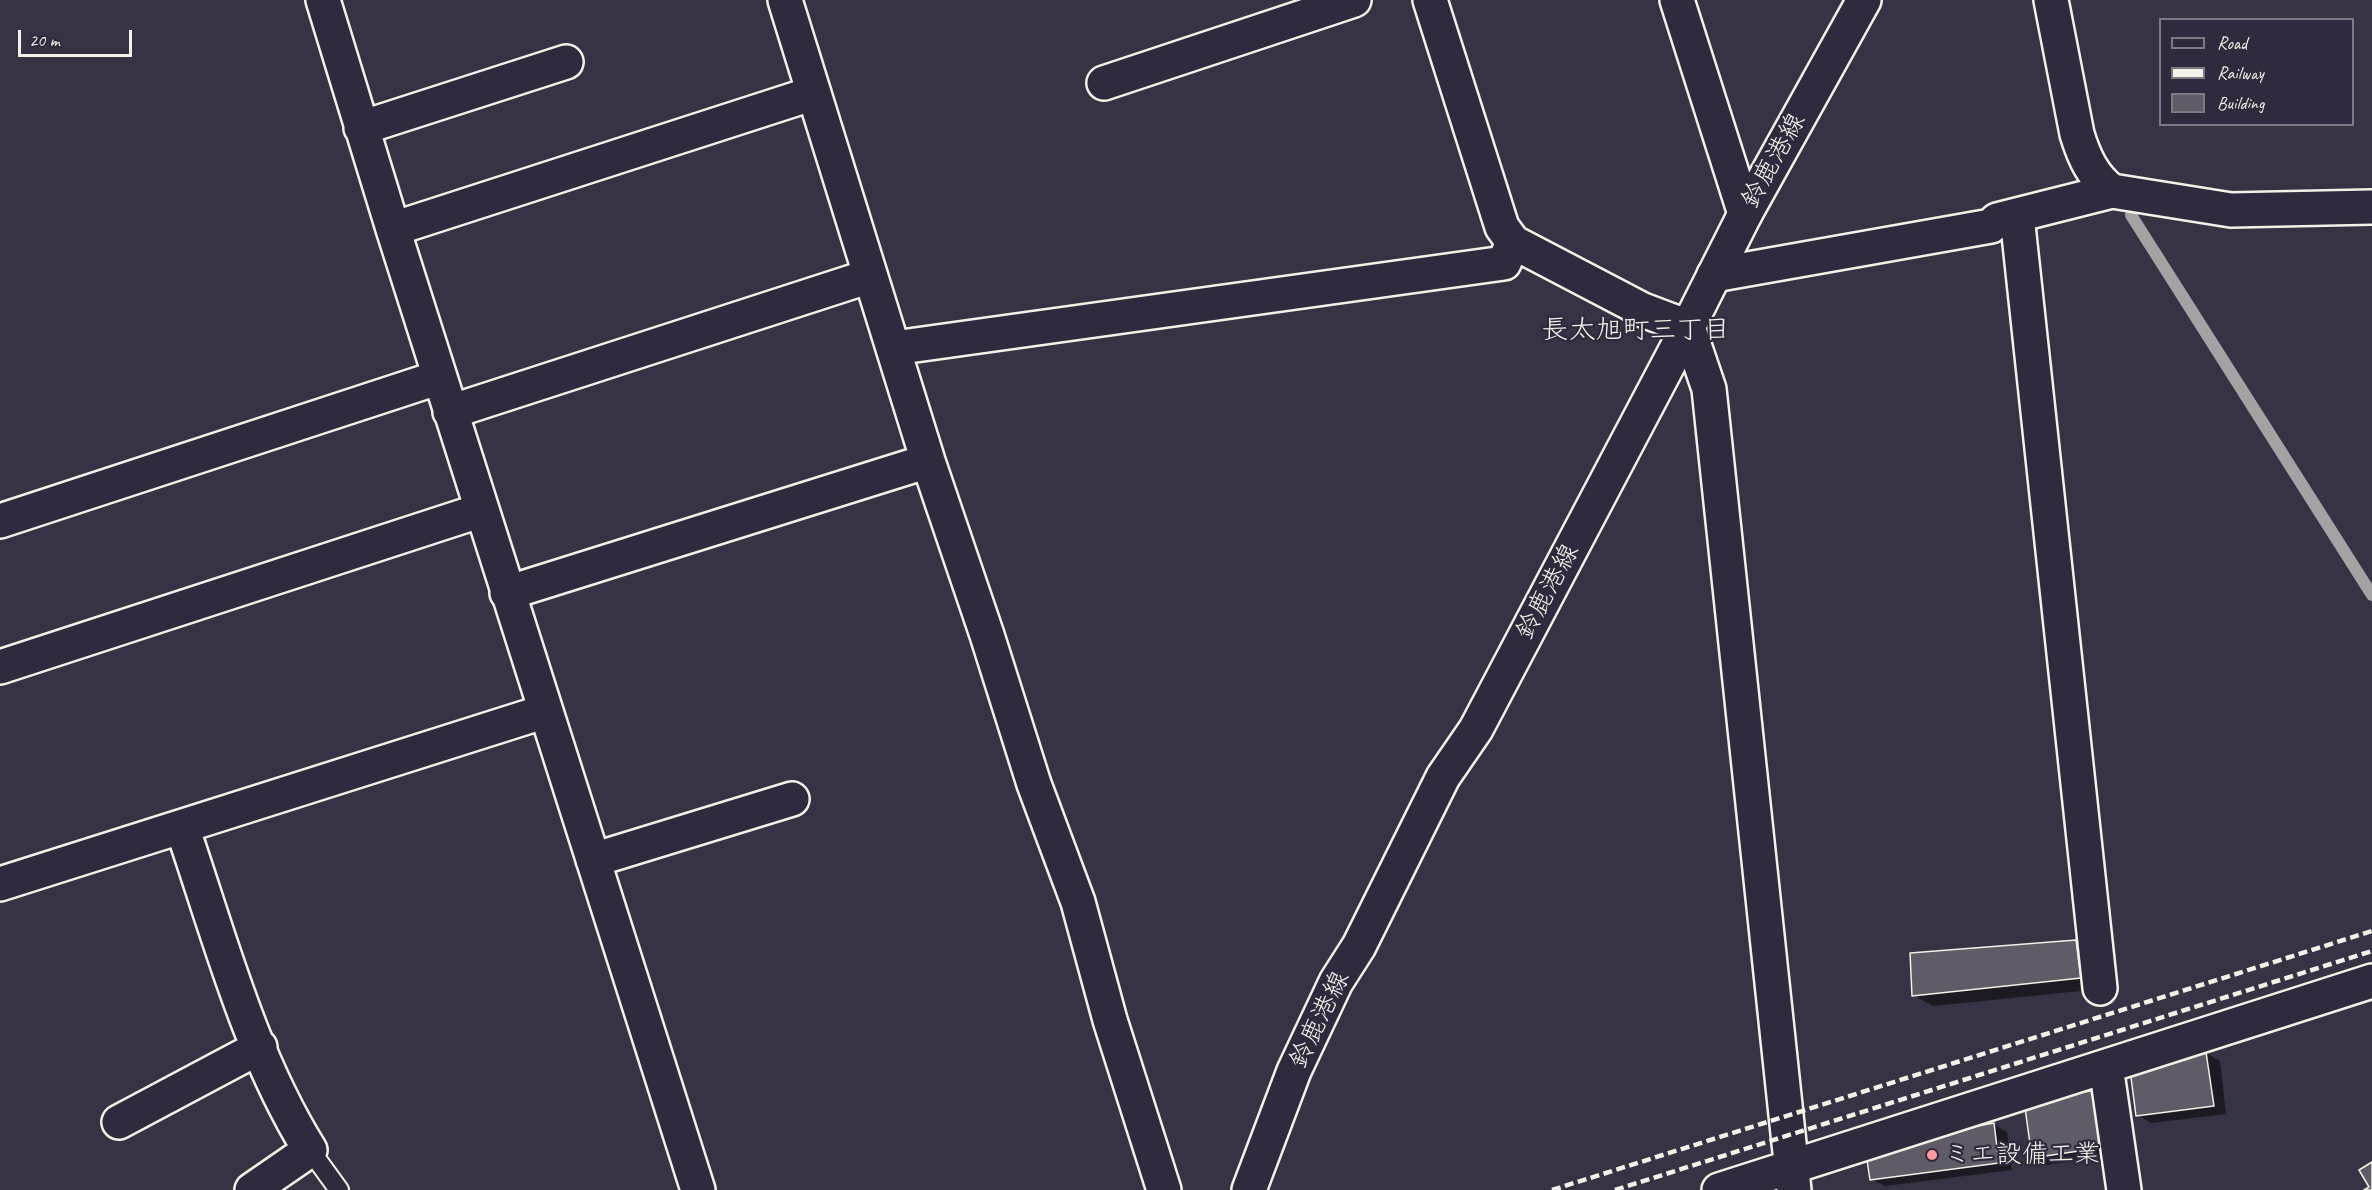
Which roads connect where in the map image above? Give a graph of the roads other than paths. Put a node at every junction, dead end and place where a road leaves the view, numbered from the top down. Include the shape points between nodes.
1 (323, 0) edge
2 (785, 0) edge
3 (1354, 0) edge
4 (1430, 0) edge
5 (1677, 0) edge
6 (1864, 0) edge
7 (2051, 0) edge
8 (566, 62) dead end
9 (1104, 83) dead end
10 (814, 93) junction
11 (361, 128) junction
12 (2112, 191) junction
13 (2372, 207) edge
14 (1745, 214) junction
15 (2017, 216) junction
16 (393, 229) junction
17 (1513, 242) junction
18 (1714, 275) junction
19 (870, 276) junction
20 (1688, 327) junction
21 (894, 348) junction
22 (440, 377) junction
23 (450, 412) junction
24 (928, 461) junction
25 (482, 510) junction
26 (0, 521) edge
27 (507, 593) junction
28 (0, 667) edge
29 (546, 711) junction
30 (792, 799) dead end
31 (182, 826) junction
32 (593, 860) junction
33 (0, 884) edge
34 (2372, 981) edge
35 (2100, 988) dead end
36 (260, 1047) junction
37 (2106, 1066) junction
38 (119, 1122) dead end
39 (310, 1150) junction
40 (1792, 1179) edge
41 (252, 1190) edge
42 (339, 1190) edge
43 (698, 1190) edge
44 (1164, 1190) edge
45 (1249, 1190) edge
46 (1719, 1190) edge
47 (2124, 1190) edge

1 - 11 street
2 - 10 street
3 - 9 street
4 - 17 street via 1502,227
5 - 14 street
6 - 14 street, 鈴鹿港線
7 - 12 street via 2077,134 2100,182
8 - 11 street
10 - 16 street
10 - 19 street
11 - 16 street
12 - 13 street via 2231,210
12 - 15 street
14 - 18 street, 鈴鹿港線
15 - 18 street via 1997,220 1992,226
15 - 35 street
16 - 22 street
17 - 20 street via 1643,310
17 - 21 street via 1504,262
18 - 20 street, 鈴鹿港線
19 - 21 street
19 - 23 street
20 - 40 street via 1709,389
20 - 45 street, 鈴鹿港線 via 1476,729 1443,777 1359,946 1336,982 1294,1071
21 - 24 street
22 - 23 street
22 - 26 street
23 - 25 street
24 - 27 street
24 - 44 street via 1034,784 1078,902 1110,1020
25 - 27 street
25 - 28 street
27 - 29 street
29 - 31 street
29 - 32 street
30 - 32 street
31 - 33 street
31 - 36 street
32 - 43 street
34 - 37 street
36 - 38 street
36 - 39 street via 293,1122
37 - 40 street
37 - 47 street
39 - 41 street
39 - 42 lane
40 - 46 street

